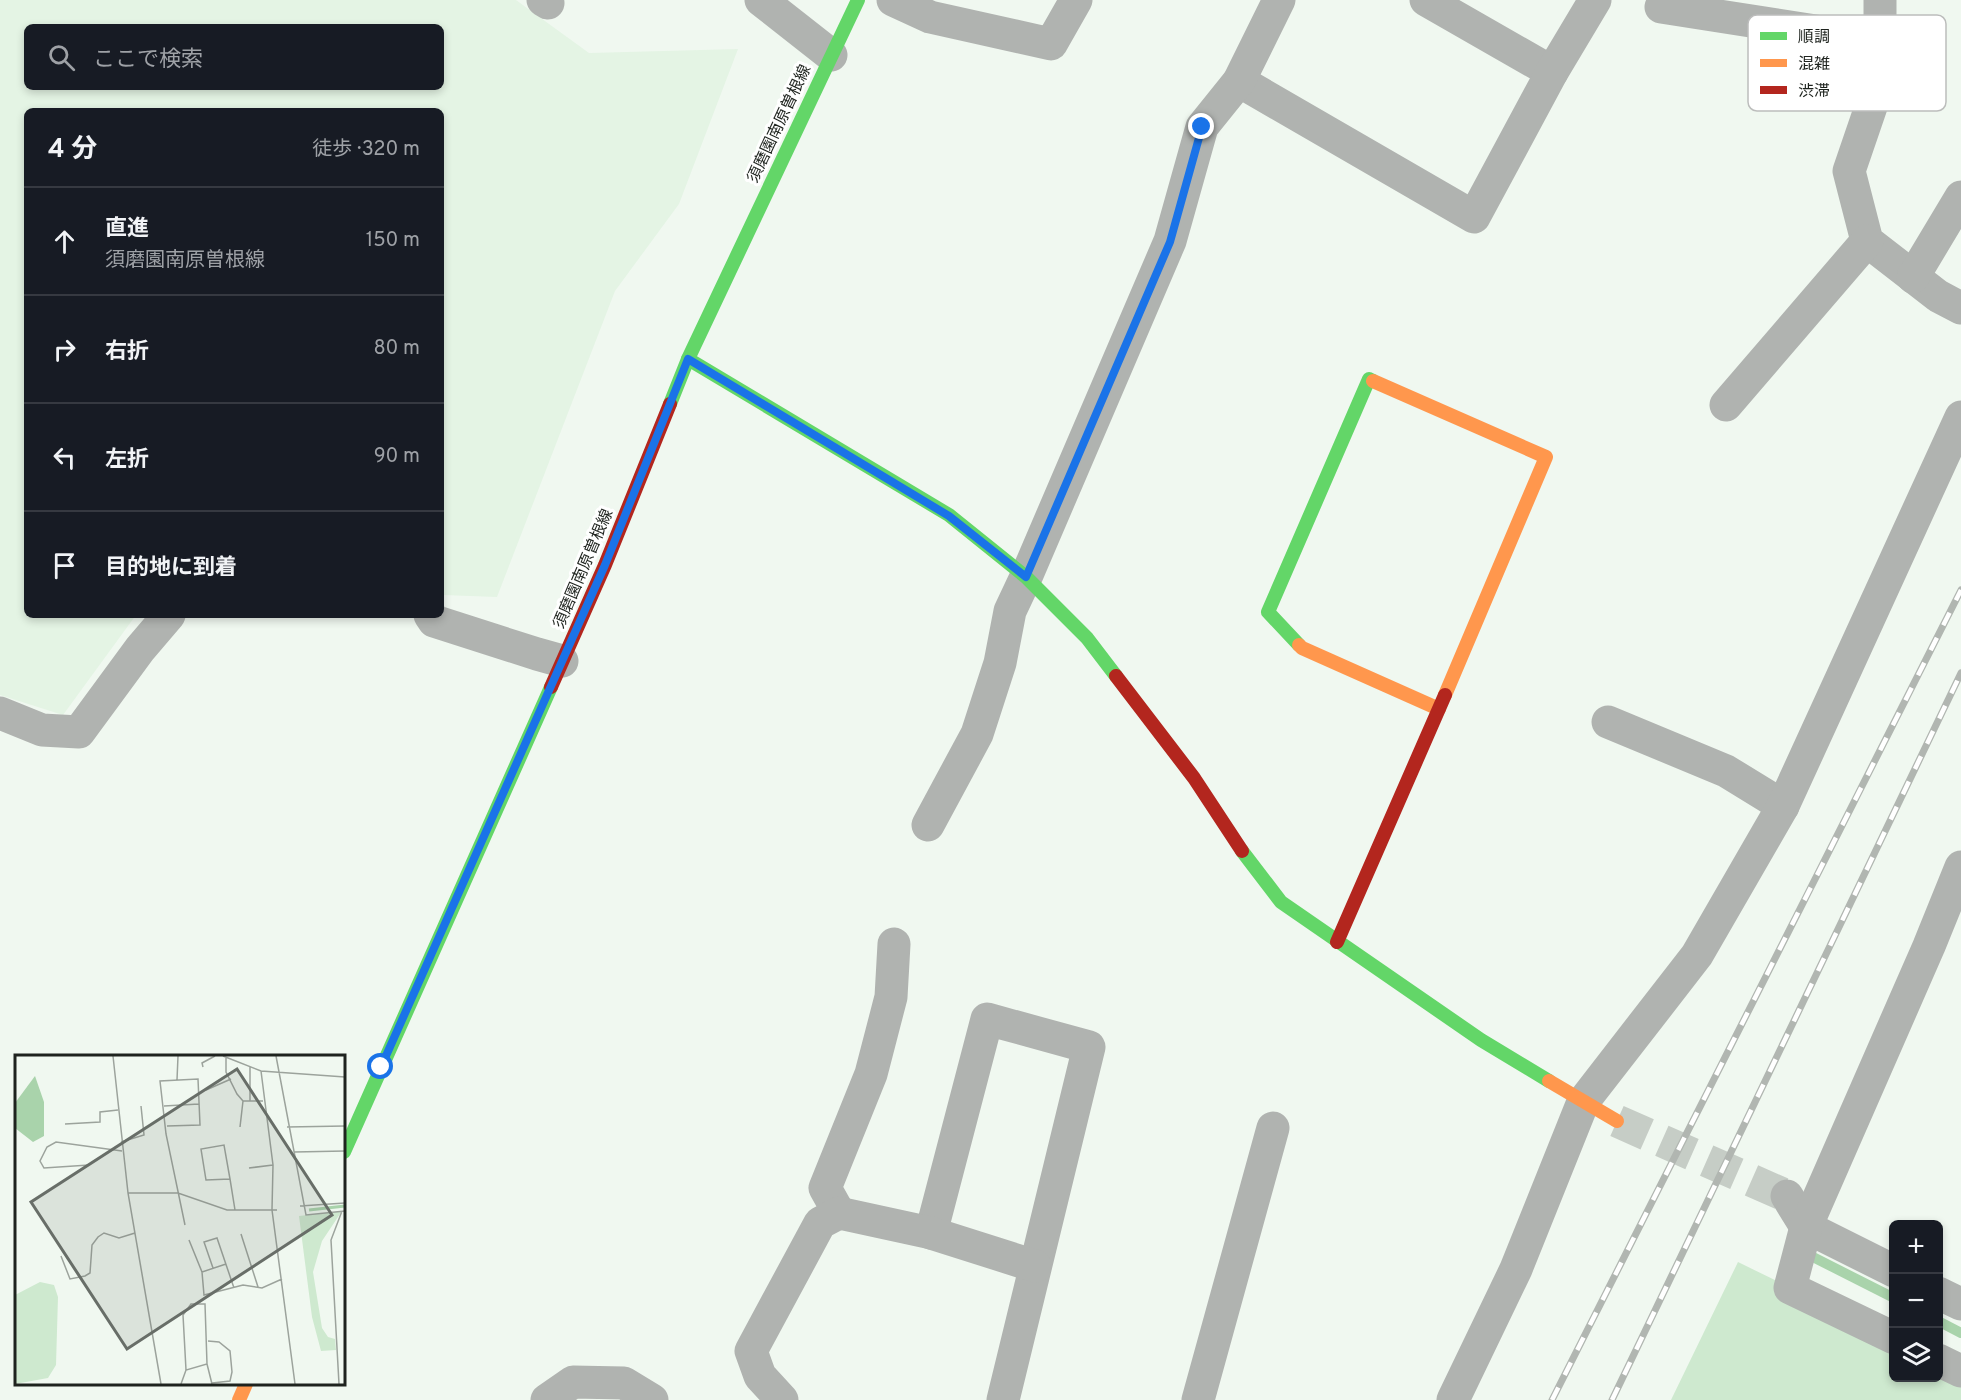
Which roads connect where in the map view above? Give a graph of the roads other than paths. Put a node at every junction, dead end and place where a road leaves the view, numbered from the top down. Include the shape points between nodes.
1 (761, 0) edge
2 (858, 0) edge
3 (893, 0) edge
4 (1076, 0) edge
5 (1279, 0) edge
6 (1426, 0) edge
7 (1595, 0) edge
8 (1661, 7) dead end
9 (1748, 21) edge
10 (831, 55) junction
11 (1552, 72) junction
12 (1239, 81) junction
13 (1870, 111) edge
14 (1961, 197) edge
15 (1867, 241) junction
16 (1912, 277) junction
17 (1961, 308) edge
18 (688, 359) junction
19 (1726, 405) dead end
20 (1961, 417) edge
21 (1026, 577) junction
22 (166, 618) edge
23 (432, 618) edge
24 (562, 661) junction
25 (1439, 709) junction
26 (0, 713) edge
27 (1608, 722) dead end
28 (1783, 806) junction
29 (928, 825) dead end
30 (1961, 867) edge
31 (1336, 942) junction
32 (894, 944) dead end
33 (1583, 1102) junction
34 (1617, 1121) tunnel mouth
35 (1273, 1128) dead end
36 (345, 1150) edge
37 (1787, 1196) tunnel mouth
38 (839, 1212) junction
39 (1806, 1227) junction
40 (931, 1233) junction
41 (1035, 1266) junction
42 (1889, 1269) edge
43 (1943, 1295) edge
44 (1961, 1304) edge
45 (1889, 1336) edge
46 (1943, 1362) edge
47 (1961, 1371) edge
48 (245, 1385) edge
49 (239, 1400) edge
50 (548, 1400) edge
51 (652, 1400) edge
52 (782, 1400) edge
53 (1002, 1400) edge
54 (1198, 1400) edge
55 (1453, 1400) edge

1 - 10 street
2 - 10 street, 須磨園南原曽根線
3 - 4 street via 930,17 1051,44
5 - 12 street
6 - 11 street
7 - 11 street
8 - 9 street
10 - 18 street, 須磨園南原曽根線
11 - 12 street via 1473,217
12 - 21 street via 1202,127 1170,242
13 - 15 street via 1849,171
14 - 16 street
15 - 16 street
15 - 19 street
16 - 17 street
18 - 21 street via 949,516
18 - 24 street, 須磨園南原曽根線
20 - 28 street
21 - 29 street via 1010,611 1000,663 977,734
21 - 31 street via 1087,638 1194,778 1247,859 1281,902
22 - 26 street via 79,732 42,730
23 - 24 street
24 - 36 street, 須磨園南原曽根線
25 - 25 street via 1302,648 1268,612 1369,379 1546,457
25 - 31 street
27 - 28 street via 1726,771
28 - 33 street via 1697,955
30 - 39 street
31 - 33 street via 1481,1040
32 - 38 street via 891,996 871,1074 825,1188
33 - 34 street
33 - 55 street via 1516,1269
35 - 54 street
37 - 39 street
38 - 40 street
38 - 52 street via 820,1223 751,1351 760,1376
39 - 42 street
39 - 45 street via 1790,1288
40 - 41 street
40 - 41 street via 987,1019 1089,1047
41 - 53 street
43 - 44 street
46 - 47 street
48 - 49 street
50 - 51 street via 573,1382 624,1383

